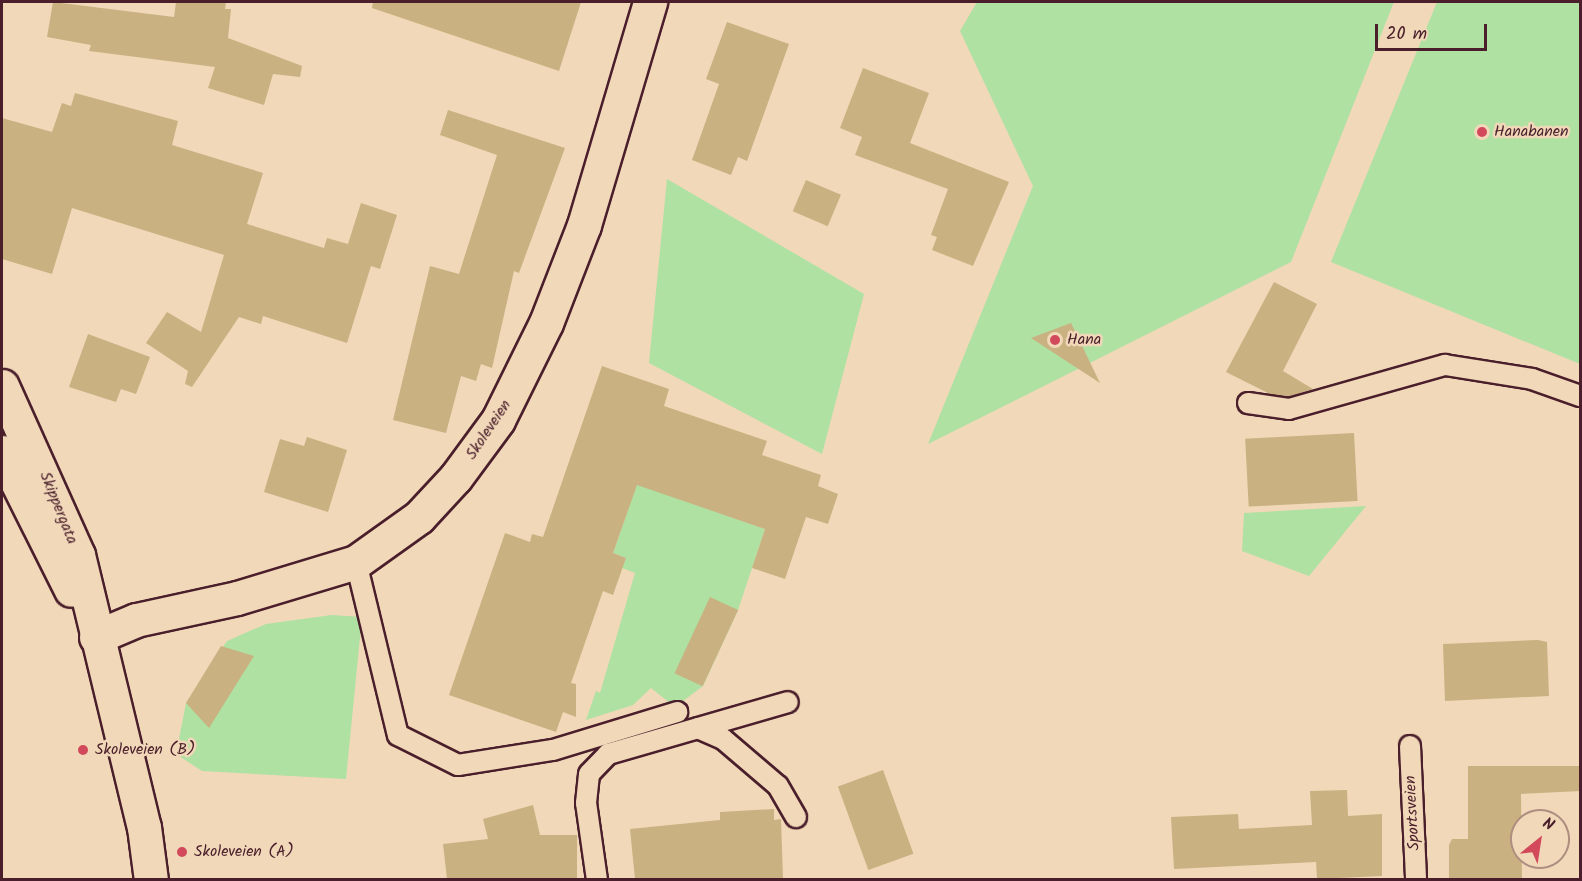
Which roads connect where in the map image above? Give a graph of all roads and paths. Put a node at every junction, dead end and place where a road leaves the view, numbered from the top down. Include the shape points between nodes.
1 (650, 2) edge
2 (2, 386) edge
3 (1581, 396) edge
4 (1248, 403) dead end
5 (2, 452) edge
6 (356, 562) junction
7 (96, 637) junction
8 (788, 702) dead end
9 (677, 712) dead end
10 (698, 728) junction
11 (1410, 746) dead end
12 (796, 817) dead end
13 (151, 879) edge
14 (597, 879) edge
15 (1416, 879) edge

1 - 6 street, Skoleveien via 585,225 525,371 456,477 419,517
2 - 7 street, Skippergata via 78,555
3 - 4 lane via 1532,380 1446,365 1289,409
5 - 7 street, Skippergata
6 - 7 street, Skoleveien via 237,598 136,620
6 - 9 lane via 398,735 458,765 553,750
7 - 13 street, Skippergata via 144,827
8 - 10 lane
10 - 12 lane via 723,739 778,786
10 - 14 lane via 608,754 589,774 586,803
11 - 15 lane, Sportsveien

